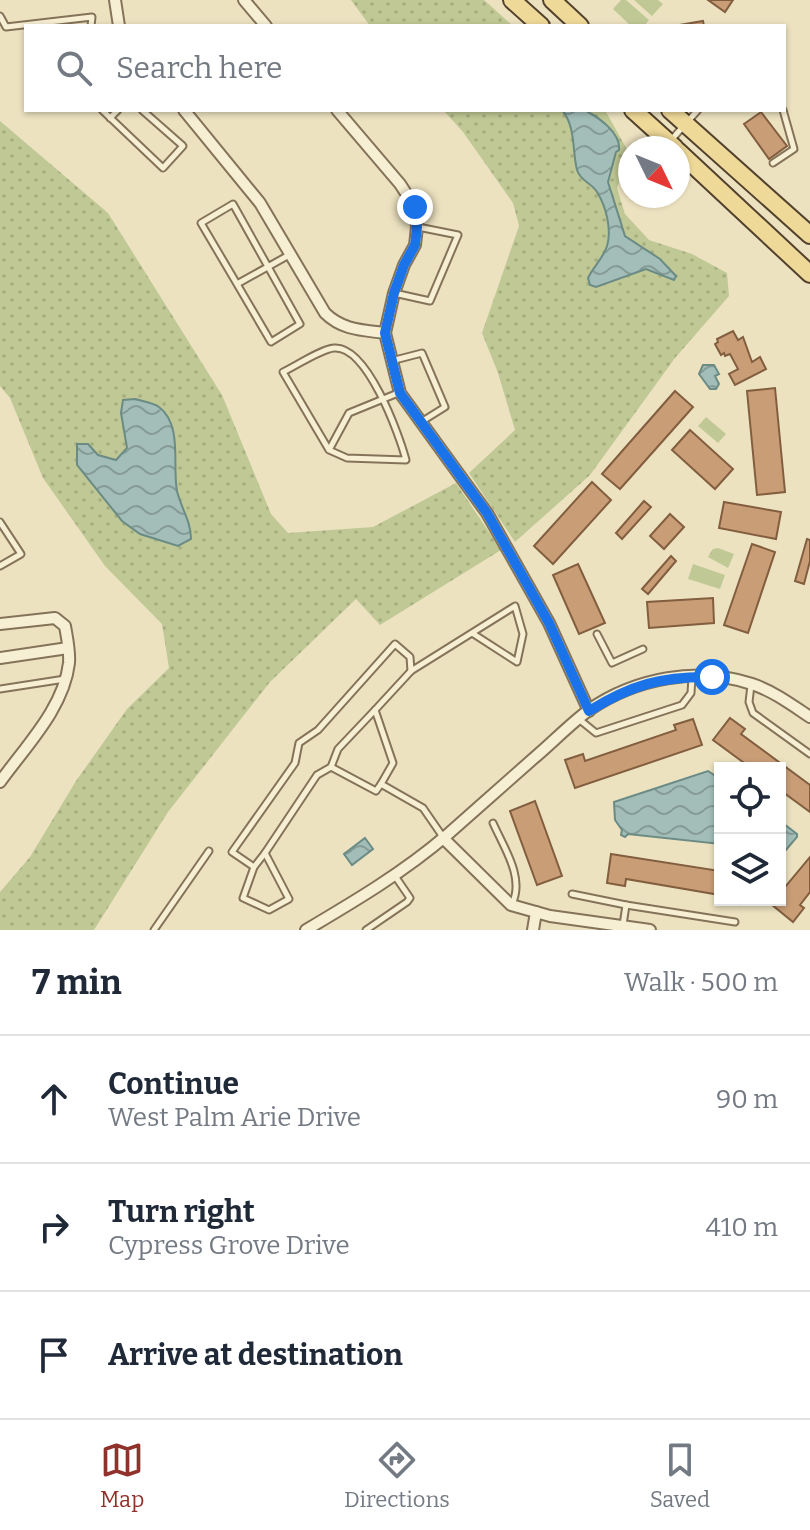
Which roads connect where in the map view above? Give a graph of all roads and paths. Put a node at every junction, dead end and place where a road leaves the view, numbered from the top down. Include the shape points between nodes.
1 (115, 0) edge
2 (244, 0) edge
3 (512, 0) edge
4 (552, 0) edge
5 (0, 16) edge
6 (32, 24) edge
7 (91, 24) edge
8 (119, 24) edge
9 (264, 24) edge
10 (539, 24) edge
11 (578, 24) edge
12 (24, 25) edge
13 (104, 112) edge
14 (116, 112) edge
15 (144, 112) edge
16 (186, 112) edge
17 (339, 112) edge
18 (635, 112) edge
19 (672, 112) edge
20 (696, 112) edge
21 (784, 112) edge
22 (110, 118) junction
23 (684, 123) junction
24 (662, 136) edge
25 (679, 136) edge
26 (690, 162) edge
27 (773, 163) dead end
28 (417, 227) junction
29 (810, 235) edge
30 (291, 254) junction
31 (266, 267) junction
32 (810, 274) edge
33 (237, 284) junction
34 (394, 293) junction
35 (385, 333) junction
36 (391, 361) junction
37 (400, 393) junction
38 (382, 399) junction
39 (420, 422) junction
40 (329, 450) junction
41 (0, 522) edge
42 (0, 566) edge
43 (0, 624) edge
44 (472, 633) junction
45 (597, 634) dead end
46 (68, 648) junction
47 (643, 649) dead end
48 (0, 658) edge
49 (411, 671) junction
50 (692, 676) junction
51 (66, 679) junction
52 (751, 684) junction
53 (0, 689) edge
54 (375, 710) junction
55 (589, 711) junction
56 (810, 717) edge
57 (579, 719) junction
58 (810, 754) edge
59 (331, 767) junction
60 (0, 782) edge
61 (381, 784) junction
62 (493, 823) dead end
63 (443, 838) junction
64 (209, 851) dead end
65 (265, 853) junction
66 (254, 867) junction
67 (394, 875) junction
68 (572, 894) dead end
69 (511, 905) junction
70 (626, 905) junction
71 (536, 912) junction
72 (735, 922) dead end
73 (323, 926) edge
74 (623, 926) junction
75 (154, 930) edge
76 (306, 930) edge
77 (366, 930) edge
78 (533, 930) edge
79 (650, 930) edge

1 - 8 street
2 - 9 street
3 - 10 main road
4 - 11 main road
5 - 12 lane via 6,27
6 - 7 lane via 92,17
13 - 22 lane
14 - 22 lane
15 - 22 lane via 183,146 163,168
16 - 30 street via 260,203
17 - 28 street via 400,184 415,207
18 - 24 main road
19 - 23 main road
20 - 23 lane
21 - 27 lane via 794,149
23 - 25 lane
23 - 29 main road
26 - 32 main road
28 - 34 street via 415,245
28 - 34 lane via 458,235 430,301
30 - 31 lane
30 - 35 street via 336,324
31 - 33 lane
31 - 33 lane via 300,324 271,342
31 - 33 lane via 233,204 201,223
34 - 35 street
35 - 36 street
36 - 37 street
36 - 39 lane via 422,353 445,407
37 - 38 lane
37 - 39 street
38 - 40 lane via 349,413
38 - 40 lane via 406,460 347,458
38 - 40 lane via 347,350 333,348 283,372
39 - 55 street via 487,513 549,623
41 - 42 lane via 21,554
43 - 46 street via 55,618 65,626
44 - 44 lane via 515,606 523,634 517,662
44 - 49 lane
45 - 47 lane via 612,663
46 - 48 street
46 - 51 street
49 - 54 lane
49 - 66 lane via 410,657 395,644 318,730 299,743 295,763 232,852
50 - 52 street
50 - 55 street via 650,681
50 - 57 lane via 691,693 682,705 596,733
51 - 53 lane
51 - 60 street via 50,713
52 - 56 street
52 - 58 lane via 753,713
54 - 59 lane via 338,749
54 - 61 lane via 393,763
55 - 57 street
57 - 63 street
59 - 61 lane via 376,791
59 - 65 lane via 317,775
61 - 63 lane via 423,808
62 - 69 lane via 517,880
63 - 67 street
63 - 69 street
64 - 75 lane
65 - 66 lane
65 - 66 lane via 289,899 269,910 243,898
67 - 73 street
67 - 77 lane via 410,898
68 - 70 lane
69 - 71 street
70 - 72 lane
70 - 74 lane
71 - 74 street
71 - 78 street
73 - 76 street
74 - 79 street

